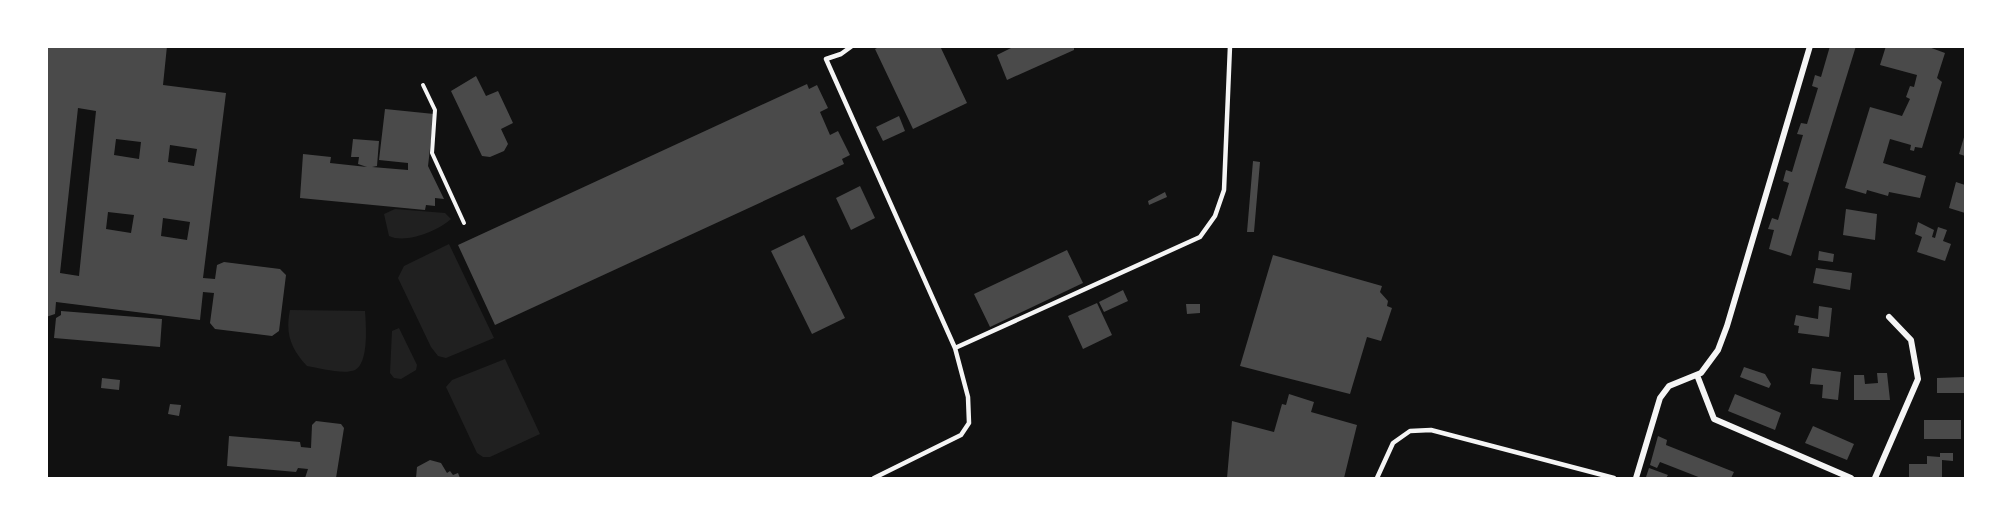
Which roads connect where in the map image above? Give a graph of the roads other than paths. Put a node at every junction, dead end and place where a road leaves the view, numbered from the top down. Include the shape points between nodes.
1 (852, 46) edge
2 (1230, 46) edge
3 (1810, 46) edge
4 (1889, 317) dead end
5 (955, 348) junction
6 (1696, 375) junction
7 (874, 478) edge
8 (1377, 478) edge
9 (1614, 478) edge
10 (1636, 478) edge
11 (1851, 478) edge
12 (1875, 478) edge

1 - 5 lane via 826,59
2 - 5 lane via 1224,190 1215,216 1200,237
3 - 6 street via 1727,326 1710,363
4 - 12 street via 1911,340 1918,379
5 - 7 lane via 968,397 969,423 961,435
6 - 10 street via 1669,386 1660,398
6 - 11 street via 1714,419
8 - 9 lane via 1393,443 1410,430 1431,430

